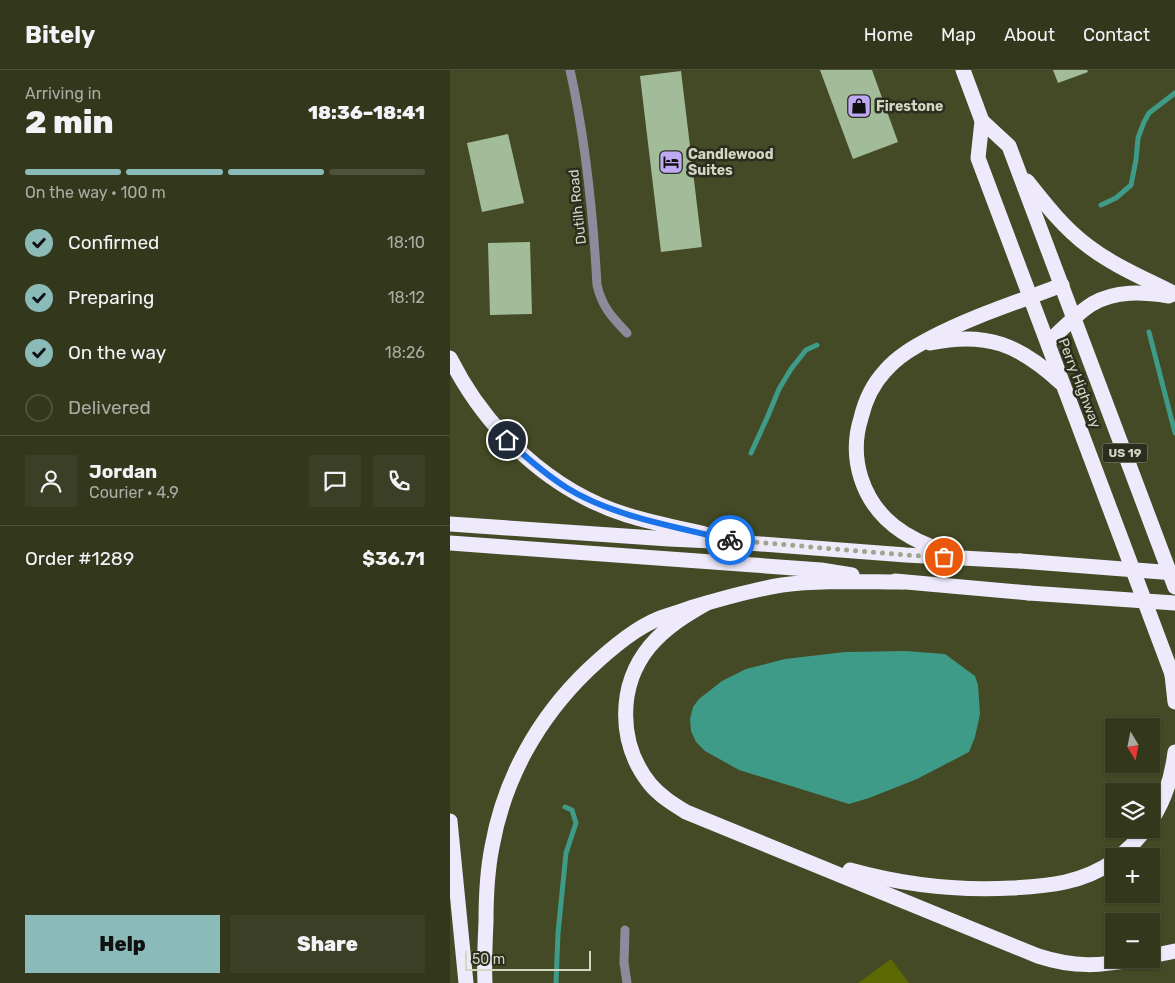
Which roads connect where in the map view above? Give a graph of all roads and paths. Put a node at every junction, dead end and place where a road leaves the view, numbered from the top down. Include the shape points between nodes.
1 (570, 70) edge
2 (963, 70) edge
3 (982, 121) junction
4 (1018, 169) junction
5 (1062, 286) junction
6 (1175, 296) edge
7 (1030, 297) junction
8 (1074, 319) junction
9 (627, 333) dead end
10 (1048, 342) junction
11 (917, 346) junction
12 (450, 358) edge
13 (1064, 386) junction
14 (452, 524) edge
15 (735, 542) junction
16 (453, 543) edge
17 (982, 559) junction
18 (1175, 574) edge
19 (903, 582) junction
20 (1175, 587) edge
21 (707, 603) junction
22 (1175, 603) edge
23 (1174, 678) edge
24 (1175, 702) edge
25 (1175, 752) edge
26 (1160, 806) edge
27 (450, 821) edge
28 (1138, 838) edge
29 (1129, 848) edge
30 (793, 855) junction
31 (1105, 866) edge
32 (625, 930) dead end
33 (1175, 951) edge
34 (1160, 954) edge
35 (1105, 964) edge
36 (466, 983) edge
37 (485, 983) edge
38 (627, 983) edge

1 - 9 street, Dutilh Road via 588,180 598,291 605,308
2 - 3 highway, Perry Highway / US 19
3 - 4 highway, Perry Highway / US 19 via 1009,146
3 - 7 highway, Perry Highway / US 19 via 978,158
4 - 5 highway, Perry Highway / US 19
4 - 6 highway via 1062,223 1088,246
5 - 7 highway
5 - 8 highway, Perry Highway / US 19
6 - 8 highway via 1120,294 1092,304
7 - 10 highway, Perry Highway / US 19
7 - 11 highway via 965,321
8 - 10 highway
8 - 20 highway, Perry Highway / US 19
10 - 13 highway, Perry Highway / US 19
11 - 13 highway via 958,340 996,342 1023,353
11 - 17 highway via 885,371 863,410 858,426 857,459 864,487 879,512 902,532 930,547
12 - 15 highway via 487,418 539,468 567,488 627,515
13 - 23 highway, Perry Highway / US 19
14 - 15 highway
15 - 17 highway
16 - 19 highway via 821,570
17 - 18 highway, bridge
19 - 21 highway via 783,585
19 - 22 highway, bridge
21 - 30 highway via 658,637 634,670 626,697 629,744 650,784 673,804
21 - 37 highway via 657,619 605,654 577,680 537,730 506,794 492,847 487,886
23 - 24 highway, Perry Highway
25 - 26 highway via 1171,778
27 - 36 highway
28 - 29 highway
30 - 31 highway via 893,881 970,890 1065,883
30 - 35 highway via 1050,960 1088,966
32 - 38 street
33 - 34 highway

